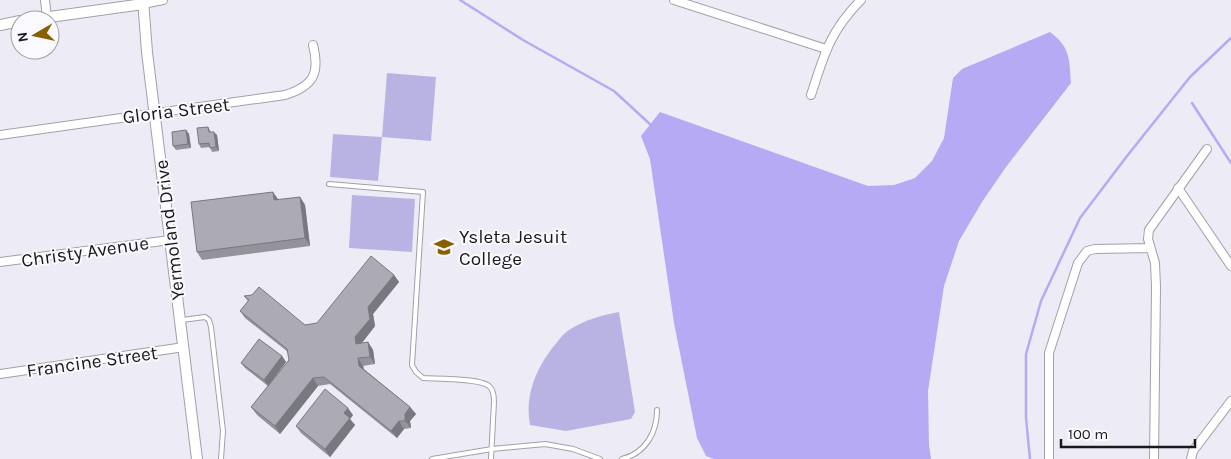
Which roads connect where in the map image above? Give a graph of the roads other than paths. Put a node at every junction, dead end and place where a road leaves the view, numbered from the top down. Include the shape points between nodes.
1 (163, 0) edge
2 (674, 0) edge
3 (861, 0) edge
4 (143, 2) edge
5 (60, 15) edge
6 (313, 44) dead end
7 (826, 49) junction
8 (811, 96) dead end
9 (155, 112) junction
10 (0, 135) edge
11 (1208, 149) dead end
12 (329, 184) dead end
13 (1178, 188) junction
14 (170, 240) junction
15 (1150, 248) junction
16 (0, 262) edge
17 (1231, 266) edge
18 (180, 320) junction
19 (184, 347) junction
20 (0, 374) edge
21 (1231, 400) edge
22 (657, 410) dead end
23 (492, 449) junction
24 (195, 459) edge
25 (221, 459) edge
26 (432, 459) edge
27 (491, 459) edge
28 (600, 459) edge
29 (622, 459) edge
30 (1049, 459) edge
31 (1154, 459) edge
32 (1191, 459) edge

1 - 4 street
2 - 7 street
3 - 7 street via 842,22
4 - 5 street
4 - 9 street, Yermoland Drive
6 - 9 street, Gloria Street via 316,71 308,83 294,92 271,98
7 - 8 street
9 - 10 street, Gloria Street
9 - 14 street, Yermoland Drive
11 - 13 street
12 - 23 lane via 423,192 412,365 423,378 480,382 491,387 494,393
13 - 15 street via 1148,230
13 - 17 street
14 - 16 street, Christy Avenue
14 - 18 street, Yermoland Drive
15 - 30 street via 1095,249 1087,251 1078,263 1048,353
15 - 31 street via 1155,263 1156,287
18 - 19 street, Yermoland Drive
18 - 25 lane via 209,320 224,431
19 - 20 street, Francine Street
19 - 24 street, Yermoland Drive
21 - 32 street via 1193,451
22 - 29 lane via 655,429 648,441 638,452
23 - 26 lane
23 - 27 lane
23 - 28 lane via 551,444

